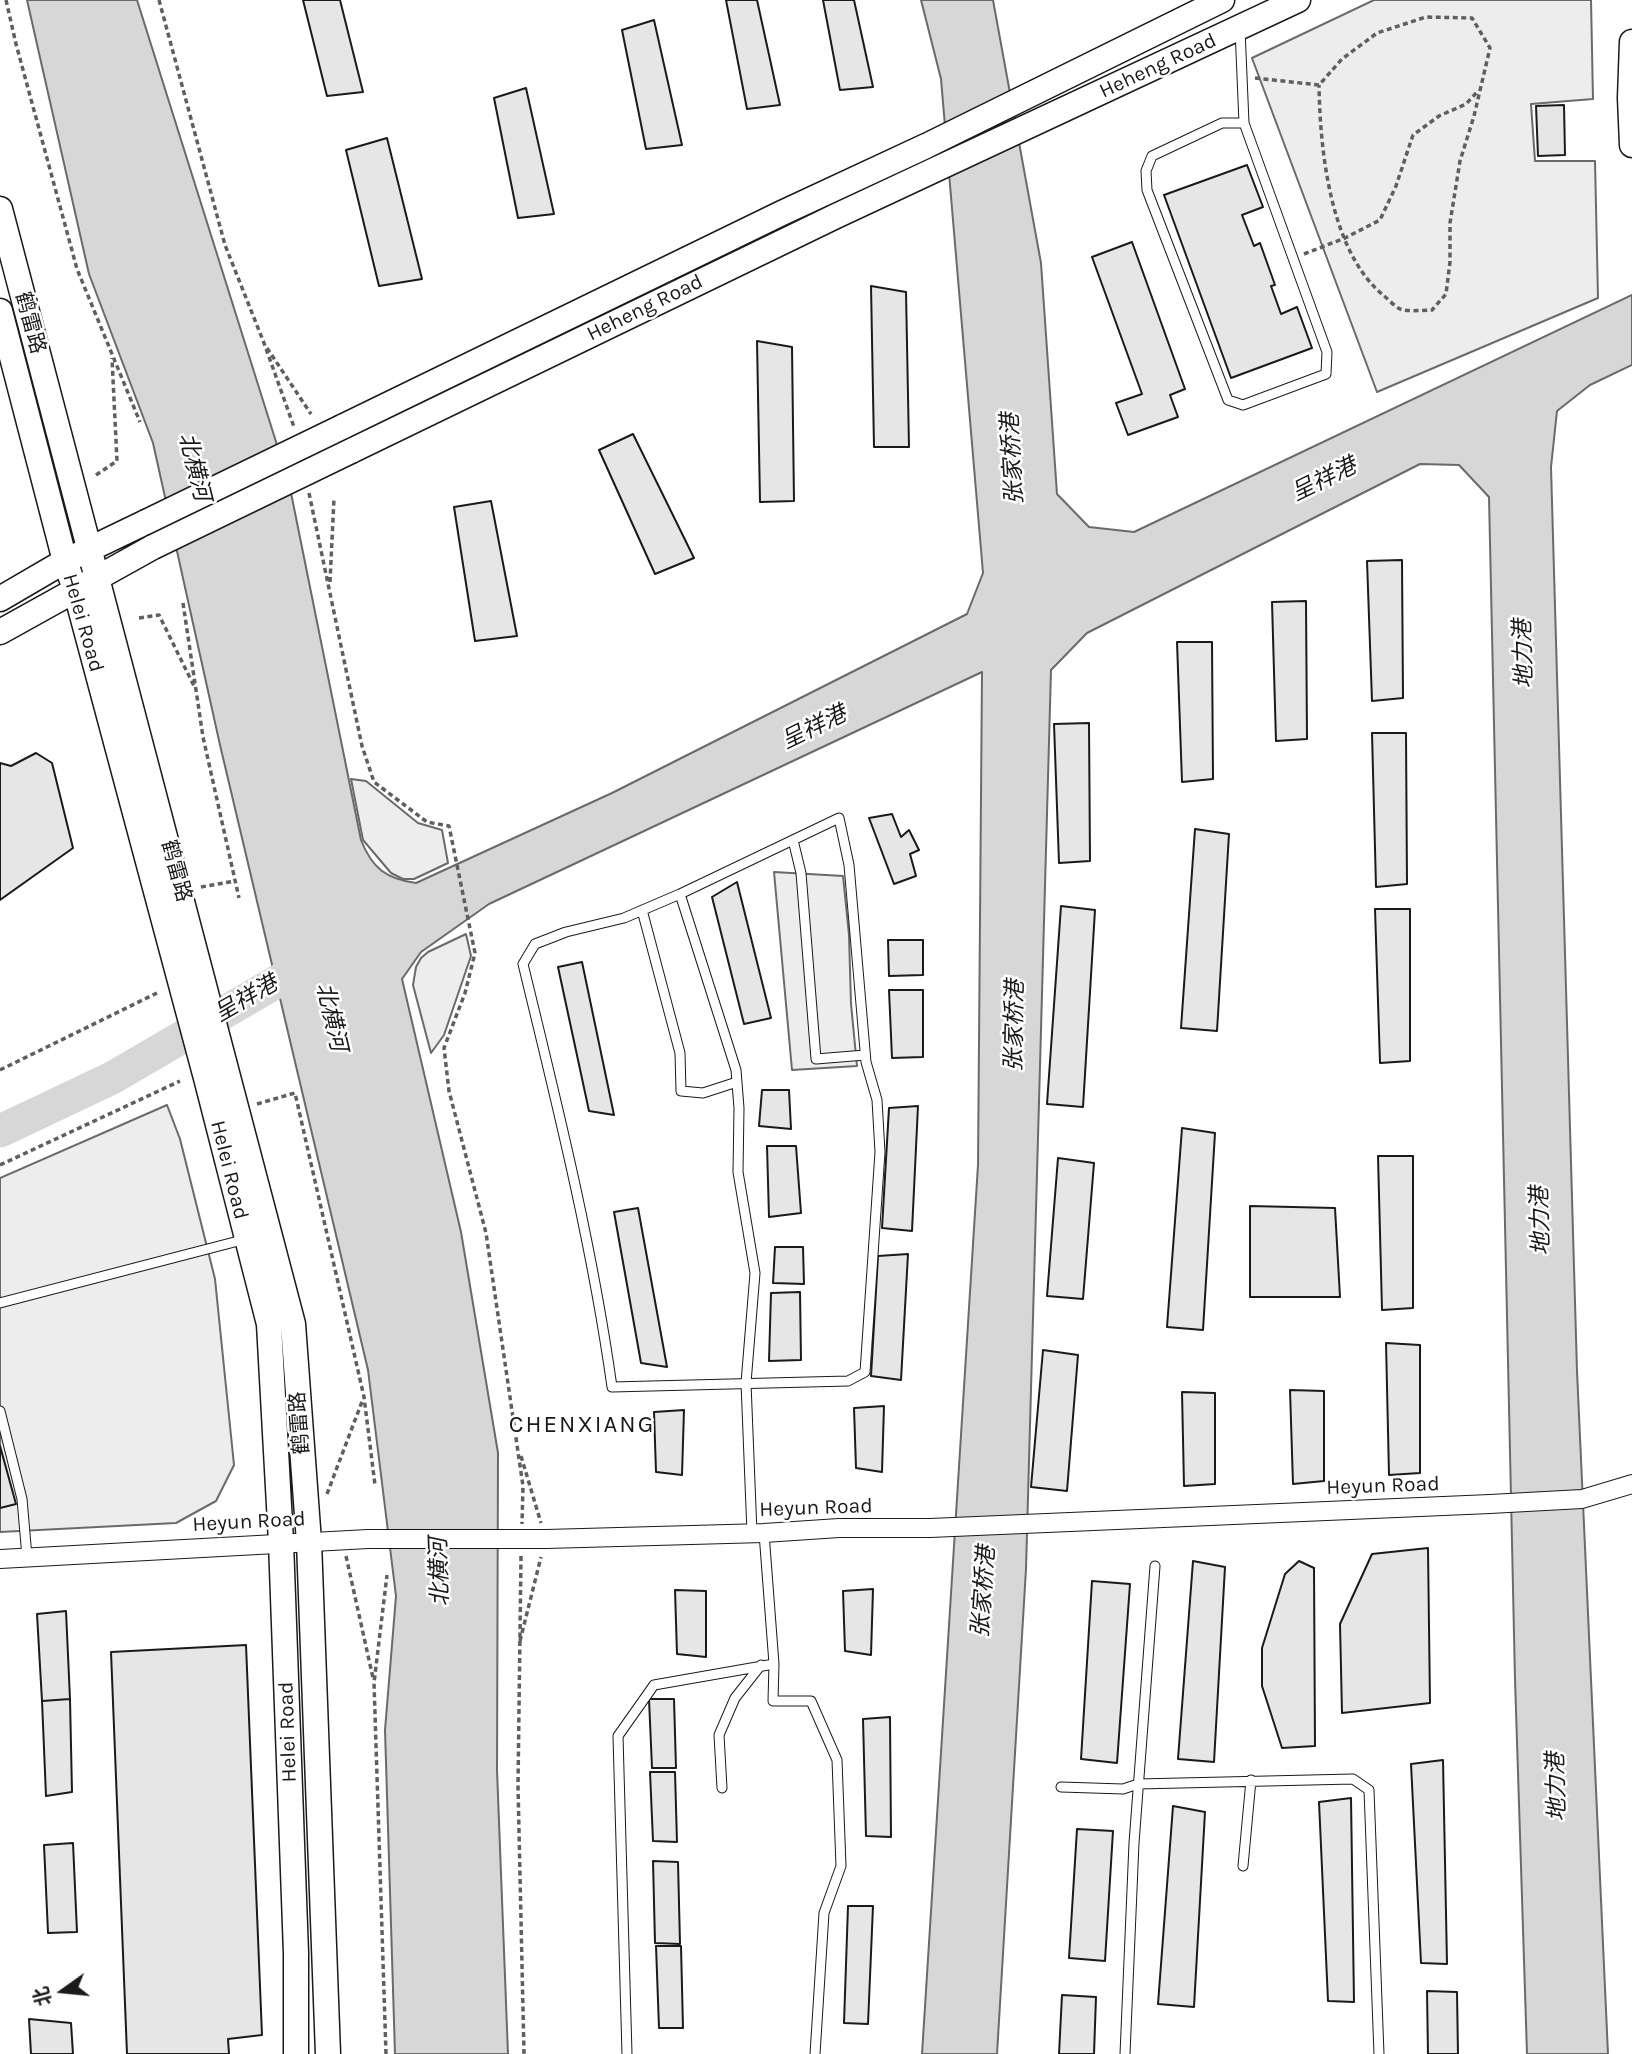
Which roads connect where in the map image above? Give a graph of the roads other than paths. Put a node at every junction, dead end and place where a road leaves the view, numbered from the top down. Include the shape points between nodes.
1 (1298, 0) edge
2 (1210, 3) edge
3 (1240, 28) junction
4 (1217, 38) junction
5 (1632, 42) edge
6 (1244, 123) junction
7 (1632, 145) edge
8 (0, 209) edge
9 (0, 311) edge
10 (90, 549) junction
11 (65, 561) junction
12 (98, 576) junction
13 (75, 589) junction
14 (0, 599) edge
15 (0, 632) edge
16 (793, 839) junction
17 (680, 894) junction
18 (642, 910) junction
19 (865, 1055) junction
20 (217, 1075) junction
21 (737, 1082) junction
22 (247, 1239) junction
23 (0, 1303) edge
24 (746, 1383) junction
25 (0, 1411) edge
26 (1632, 1483) edge
27 (758, 1533) junction
28 (281, 1542) junction
29 (309, 1542) junction
30 (27, 1558) junction
31 (0, 1559) edge
32 (1155, 1566) dead end
33 (774, 1664) junction
34 (761, 1665) junction
35 (1251, 1780) junction
36 (1138, 1784) junction
37 (1060, 1787) dead end
38 (722, 1788) dead end
39 (1243, 1866) dead end
40 (296, 2054) edge
41 (328, 2054) edge
42 (627, 2054) edge
43 (816, 2054) edge
44 (1125, 2054) edge
45 (1379, 2054) edge

1 - 3 street, Heheng Road
2 - 4 street
2 - 10 street, Heheng Road, bridge via 926,146
3 - 4 street, Heheng Road
3 - 6 lane
4 - 12 street, Heheng Road, bridge via 932,171
5 - 7 street
6 - 6 lane via 1327,352 1326,374 1243,405 1228,400 1147,190 1146,172 1152,156 1222,123
8 - 10 street, 鹤雷路
9 - 11 street, Helei Road
10 - 11 street, Heheng Road
10 - 12 street, 鹤雷路
11 - 13 street, Helei Road
11 - 14 street, Heheng Road
12 - 13 street, Heheng Road
12 - 20 street, 鹤雷路 via 204,977
13 - 15 street, Heheng Road
13 - 20 street, Helei Road via 168,990
16 - 17 lane
16 - 19 lane via 801,873 816,1059
16 - 19 lane via 839,818 849,864
17 - 18 lane
17 - 21 lane
18 - 21 lane via 680,1053 681,1091 703,1093
18 - 24 lane via 535,944 523,964 581,1205 612,1388
19 - 24 lane via 877,1100 880,1152 865,1372 848,1381
20 - 22 street, Helei Road
20 - 29 street, 鹤雷路 via 293,1324
21 - 24 lane via 738,1172 755,1273
22 - 23 lane
22 - 28 street, Helei Road via 269,1324
24 - 27 lane
25 - 30 lane via 22,1499
26 - 27 street, Heyun Road via 1582,1499
27 - 29 street, Heyun Road, bridge
27 - 33 lane
28 - 29 street, Heyun Road
28 - 30 street, Heyun Road
28 - 40 street, Helei Road
29 - 41 street, 鹤雷路
30 - 31 street, Heyun Road
32 - 36 lane
33 - 34 lane
33 - 43 lane via 772,1701 811,1701 837,1760 842,1866 824,1913
34 - 38 lane via 736,1698 719,1735
34 - 42 lane via 654,1685 618,1736
35 - 36 lane
35 - 39 lane
35 - 45 lane via 1353,1779 1369,1790
36 - 37 lane via 1123,1789
36 - 44 lane

